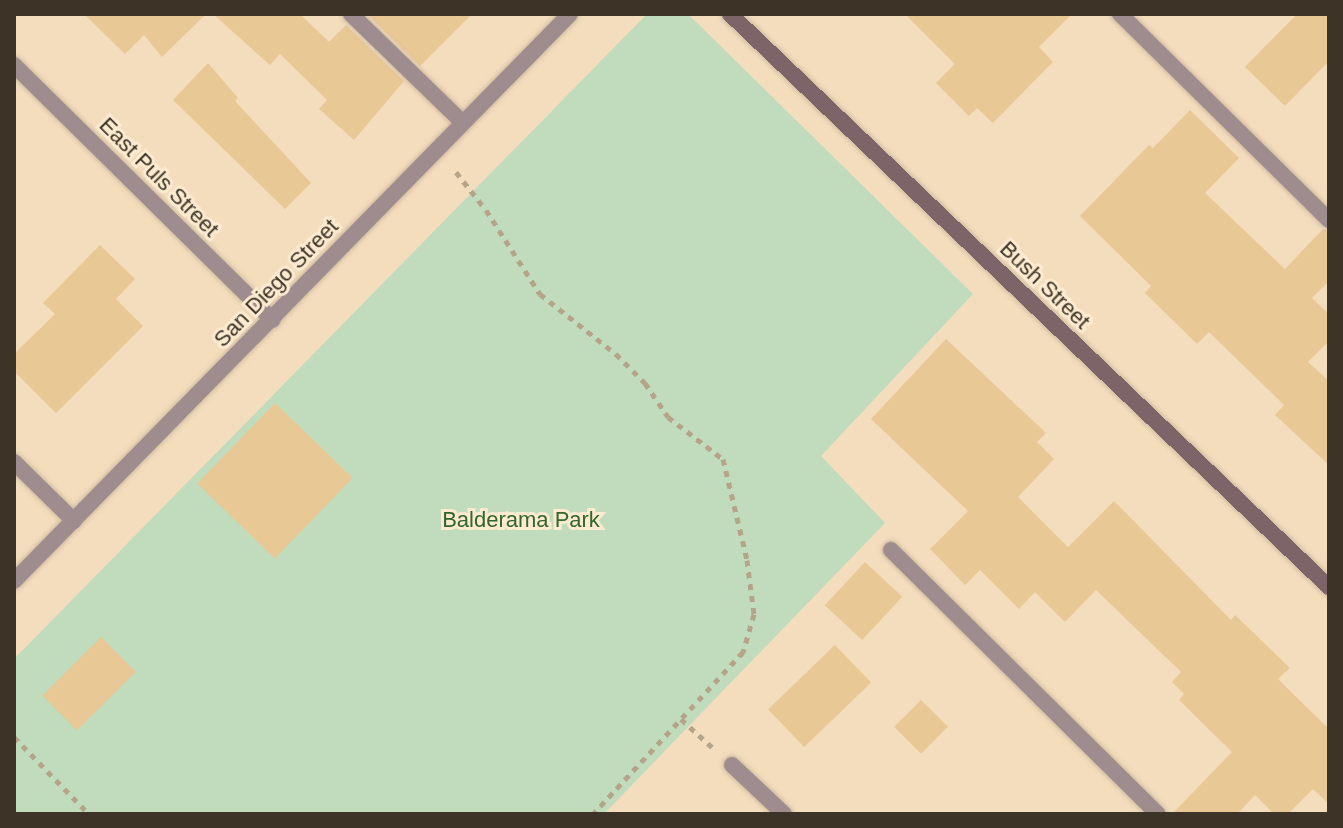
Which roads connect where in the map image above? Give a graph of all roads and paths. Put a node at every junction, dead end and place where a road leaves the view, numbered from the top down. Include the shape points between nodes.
1 (351, 14) edge
2 (570, 14) edge
3 (730, 14) edge
4 (1120, 14) edge
5 (14, 65) edge
6 (462, 122) junction
7 (437, 147) junction
8 (1329, 220) edge
9 (273, 320) junction
10 (14, 462) edge
11 (74, 521) junction
12 (891, 550) dead end
13 (14, 581) edge
14 (1329, 587) edge
15 (681, 719) junction
16 (14, 737) edge
17 (732, 765) joint
18 (89, 814) edge
19 (593, 814) edge
20 (784, 814) edge
21 (1158, 814) edge

1 - 6 street
2 - 6 street, San Diego Street
3 - 14 main road, Bush Street
4 - 8 street
5 - 9 street, East Puls Street
6 - 7 street, San Diego Street
7 - 9 street, San Diego Street
7 - 15 path via 540,294 616,354 668,417 723,459 754,614 743,652
9 - 11 street, San Diego Street
10 - 11 street
11 - 13 street, San Diego Street
12 - 21 street
15 - 17 path
15 - 19 path
16 - 18 path
17 - 20 street

